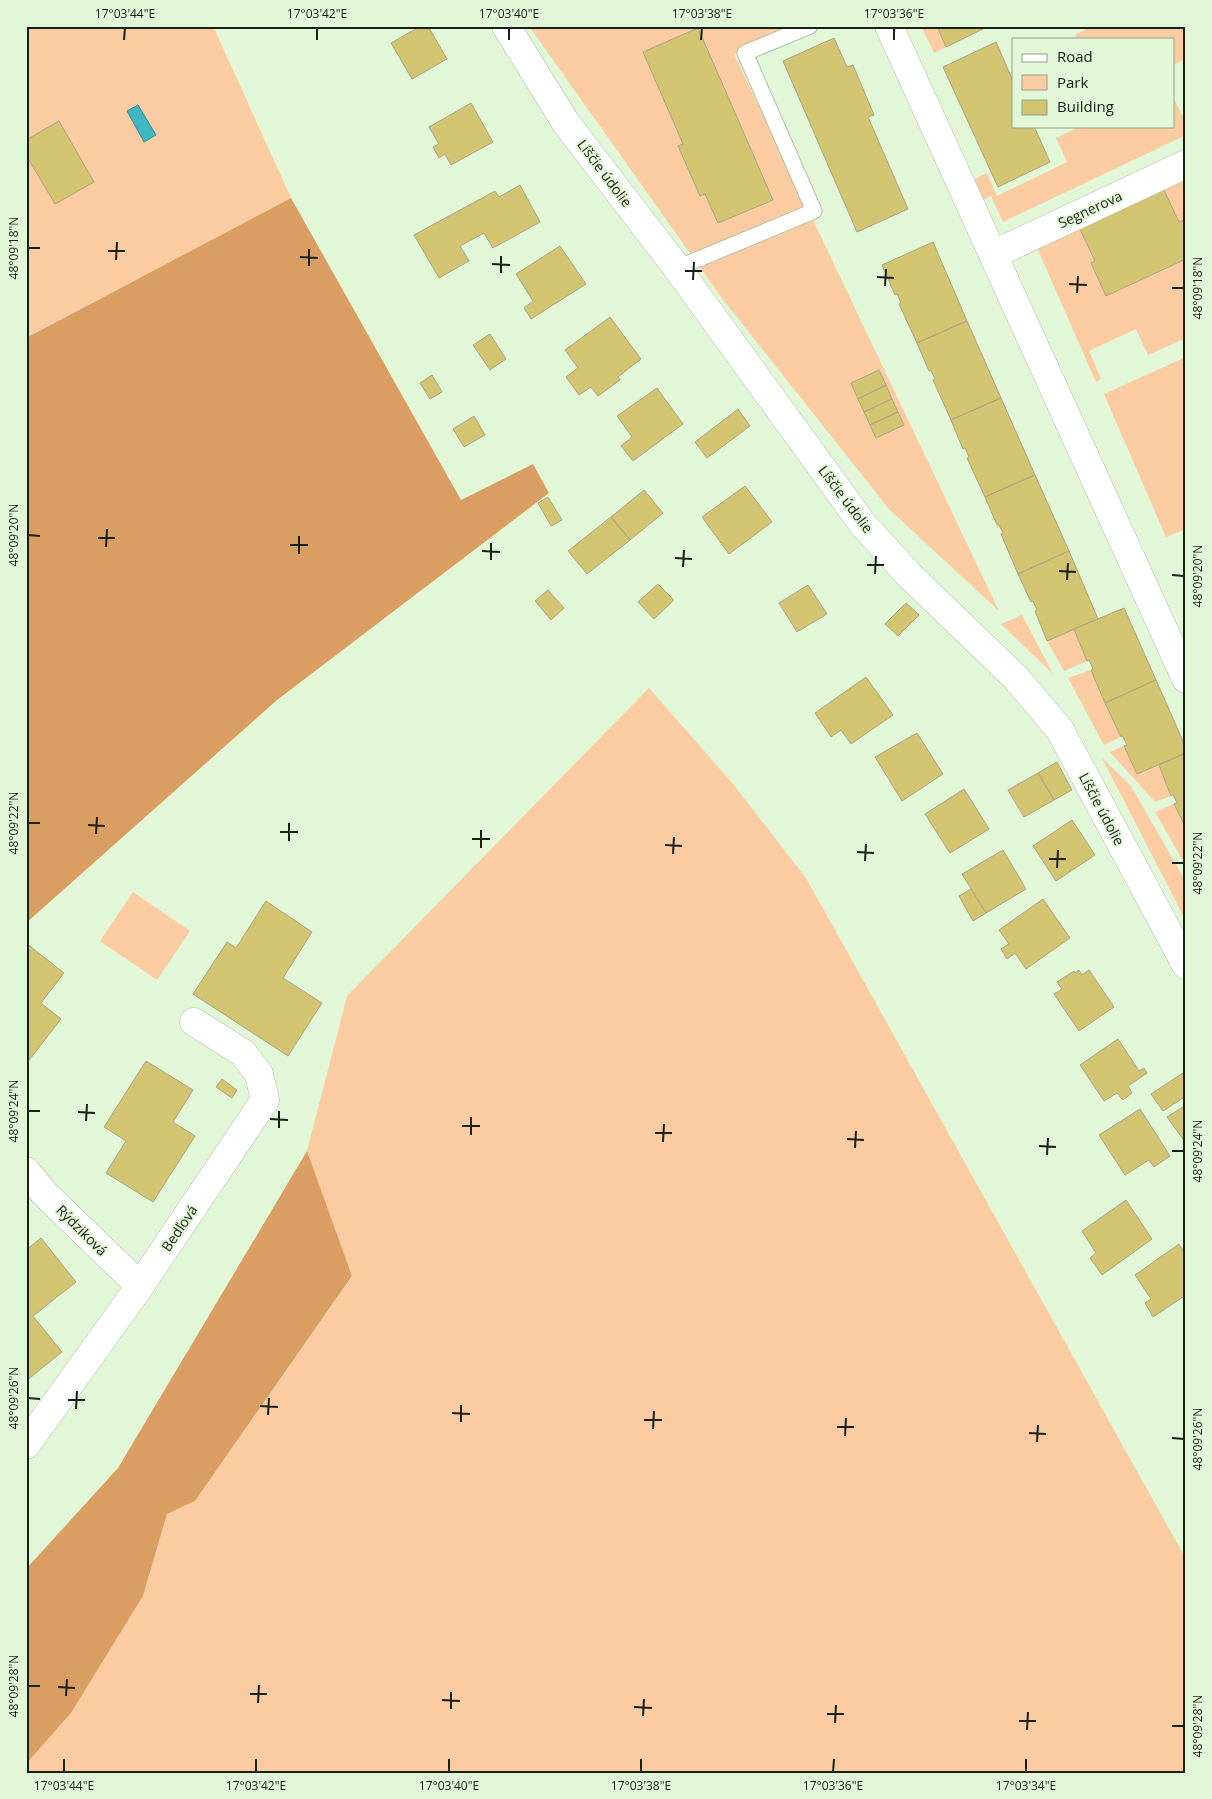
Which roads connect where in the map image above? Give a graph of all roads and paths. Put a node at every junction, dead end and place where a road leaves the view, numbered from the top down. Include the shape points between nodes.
1 (506, 26) edge
2 (810, 26) edge
3 (889, 26) edge
4 (1186, 164) edge
5 (994, 254) junction
6 (677, 268) junction
7 (1186, 678) edge
8 (1186, 965) edge
9 (194, 1022) dead end
10 (26, 1171) edge
11 (140, 1286) junction
12 (26, 1445) edge

1 - 6 street, Líščie údolie via 566,123
2 - 6 lane via 745,53 814,211
3 - 5 street
4 - 5 street, Segnerova
5 - 7 street
6 - 8 street, Líščie údolie via 862,523 908,574 1016,678 1060,730
9 - 11 street, Bedľová via 243,1053 259,1074 265,1100
10 - 11 street, Rýdziková via 44,1193
11 - 12 street, Bedľová

